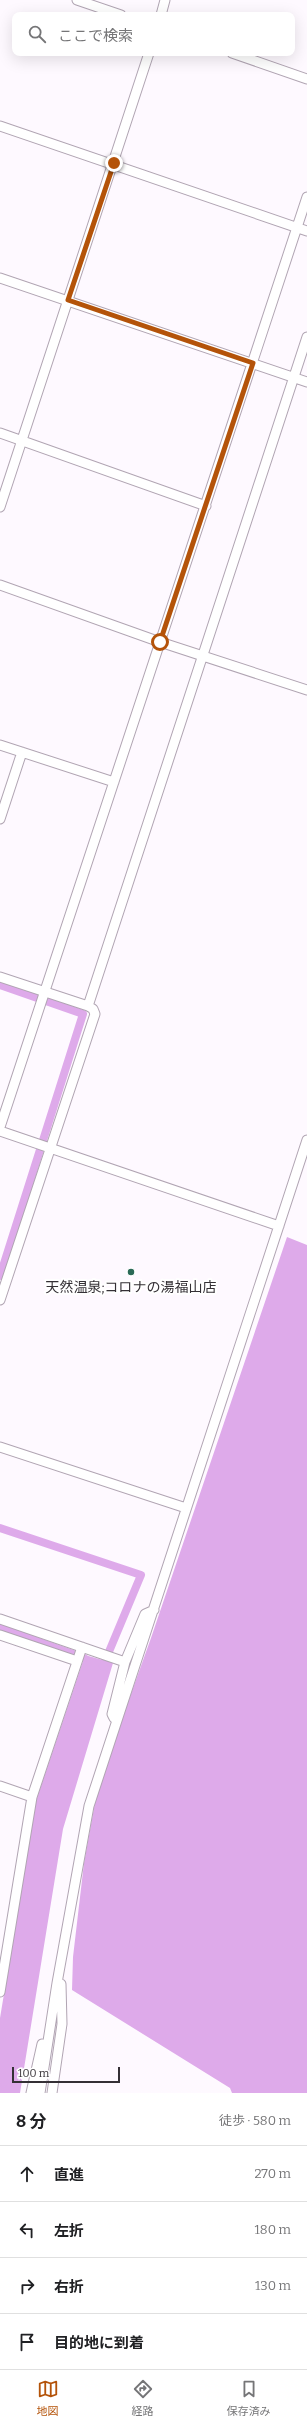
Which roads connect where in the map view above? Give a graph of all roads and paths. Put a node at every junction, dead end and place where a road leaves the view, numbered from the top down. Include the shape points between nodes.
1 (76, 0) edge
2 (166, 0) edge
3 (112, 12) edge
4 (162, 12) edge
5 (148, 56) edge
6 (241, 56) edge
7 (307, 79) edge
8 (0, 126) edge
9 (114, 163) junction
10 (307, 197) edge
11 (297, 227) junction
12 (307, 231) edge
13 (0, 278) edge
14 (68, 300) junction
15 (307, 338) edge
16 (253, 363) junction
17 (294, 377) junction
18 (307, 382) edge
19 (0, 433) edge
20 (21, 440) junction
21 (0, 506) edge
22 (206, 506) junction
23 (0, 585) edge
24 (160, 642) junction
25 (203, 656) junction
26 (307, 690) edge
27 (0, 744) edge
28 (22, 752) junction
29 (114, 782) junction
30 (0, 819) edge
31 (0, 977) edge
32 (42, 997) junction
33 (88, 1006) junction
34 (0, 1127) edge
35 (0, 1131) edge
36 (307, 1140) edge
37 (49, 1147) junction
38 (279, 1226) junction
39 (0, 1300) edge
40 (0, 1447) edge
41 (186, 1508) junction
42 (154, 1610) junction
43 (0, 1619) edge
44 (0, 1635) edge
45 (79, 1655) junction
46 (121, 1660) junction
47 (115, 1721) junction
48 (0, 1786) edge
49 (32, 1797) junction
50 (4, 1944) edge
51 (60, 1971) junction
52 (0, 1992) edge
53 (49, 2037) junction
54 (30, 2093) edge
55 (40, 2093) edge
56 (52, 2093) edge

1 - 3 street
2 - 4 street
5 - 9 street
6 - 7 street
8 - 9 street
9 - 11 street
9 - 14 street
10 - 11 street
11 - 12 street
11 - 16 street
13 - 14 street
14 - 16 street
14 - 20 street
15 - 17 street
16 - 17 street
16 - 22 street
17 - 18 street
17 - 25 street
19 - 20 street
20 - 21 street
20 - 22 street
22 - 24 street
23 - 24 street
24 - 25 street
24 - 29 street
25 - 26 street
25 - 33 street
27 - 28 street
28 - 29 street
28 - 30 street
29 - 32 street
31 - 32 street
32 - 33 street
32 - 34 street
33 - 37 street via 95,1014
35 - 37 street
36 - 38 street
37 - 38 street
37 - 39 street
38 - 41 street
40 - 41 street
41 - 42 street
42 - 46 street via 145,1614
42 - 47 street
43 - 45 street
44 - 45 street
45 - 46 street via 99,1653
45 - 49 street
46 - 47 street via 112,1714
47 - 51 street via 89,1806
48 - 49 street
49 - 50 street
50 - 52 street
51 - 53 street
51 - 56 street via 62,2024
53 - 54 street via 43,2042
53 - 55 street

